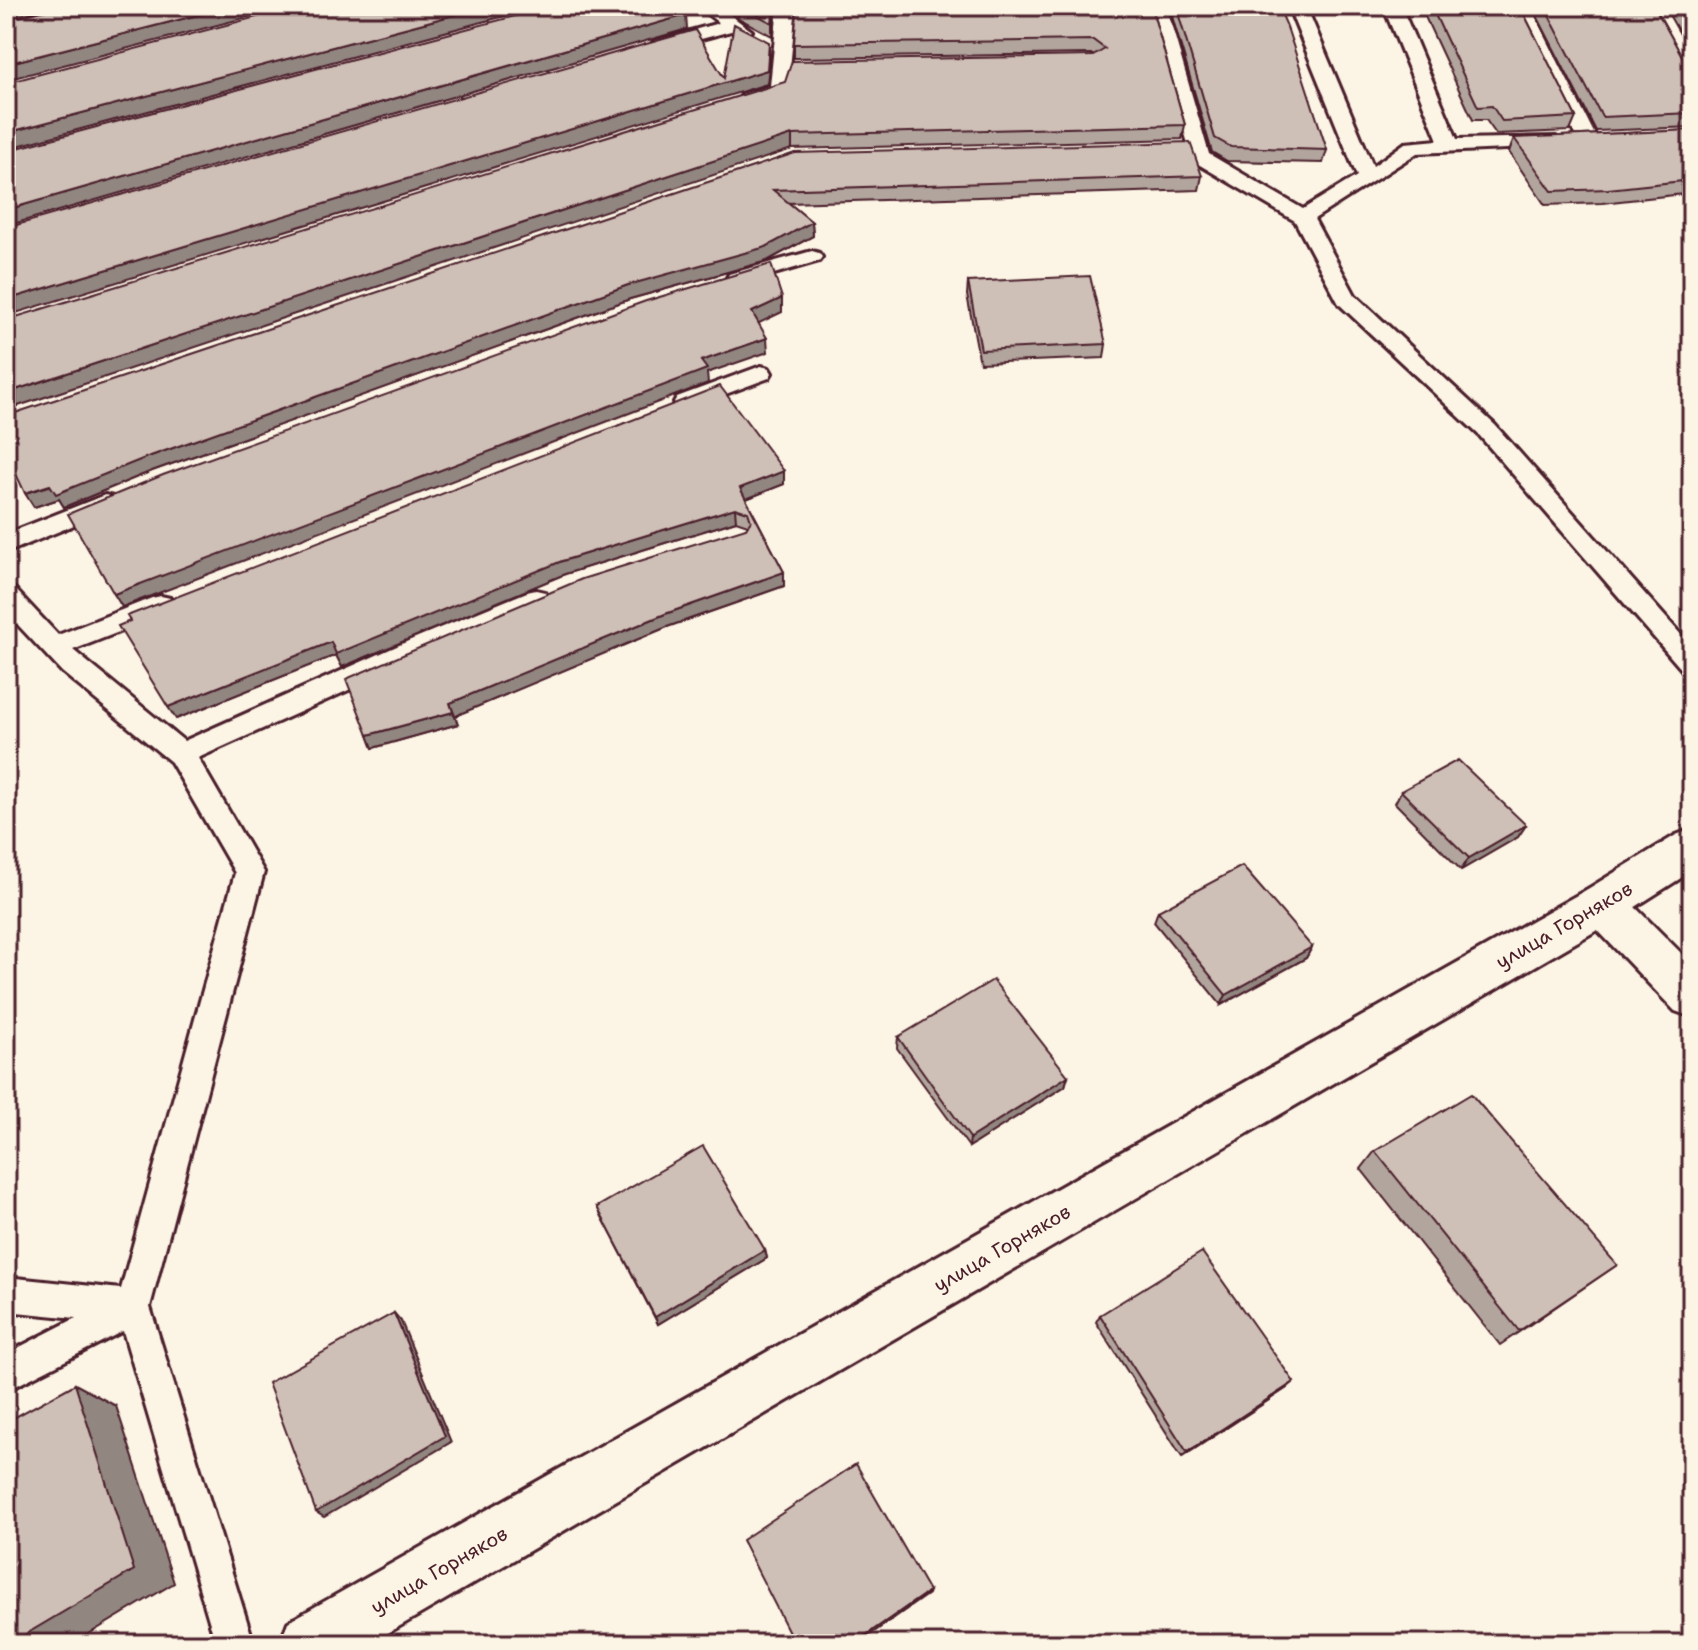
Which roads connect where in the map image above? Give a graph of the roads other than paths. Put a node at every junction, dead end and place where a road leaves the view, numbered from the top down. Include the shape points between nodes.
1 (706, 6) edge
2 (787, 6) edge
3 (1157, 6) edge
4 (1297, 6) edge
5 (1392, 6) edge
6 (1521, 6) edge
7 (731, 25) junction
8 (640, 51) edge
9 (778, 54) junction
10 (733, 103) edge
11 (1450, 145) junction
12 (1368, 178) junction
13 (1303, 217) junction
14 (812, 257) dead end
15 (711, 286) edge
16 (761, 373) dead end
17 (658, 413) edge
18 (133, 492) edge
19 (6, 544) edge
20 (562, 589) edge
21 (187, 595) edge
22 (6, 596) edge
23 (54, 647) junction
24 (1692, 664) edge
25 (181, 754) junction
26 (1692, 848) edge
27 (1602, 904) junction
28 (1692, 996) edge
29 (6, 1294) edge
30 (133, 1307) junction
31 (6, 1373) edge
32 (235, 1644) edge
33 (310, 1644) edge

1 - 7 lane
2 - 9 lane
3 - 13 lane via 1189,147
4 - 12 lane
5 - 11 lane
6 - 11 lane via 1594,139
7 - 8 lane
7 - 9 lane
9 - 10 lane via 779,89
11 - 12 lane via 1412,147
12 - 13 lane
13 - 24 lane via 1346,299 1487,430
14 - 15 lane
16 - 17 lane
18 - 19 lane
20 - 25 lane
21 - 23 lane
22 - 23 lane
23 - 25 lane
25 - 30 lane via 250,872
26 - 27 street, улица Горняков
27 - 28 street
27 - 33 street, улица Горняков
29 - 30 lane
30 - 31 lane
30 - 32 lane

